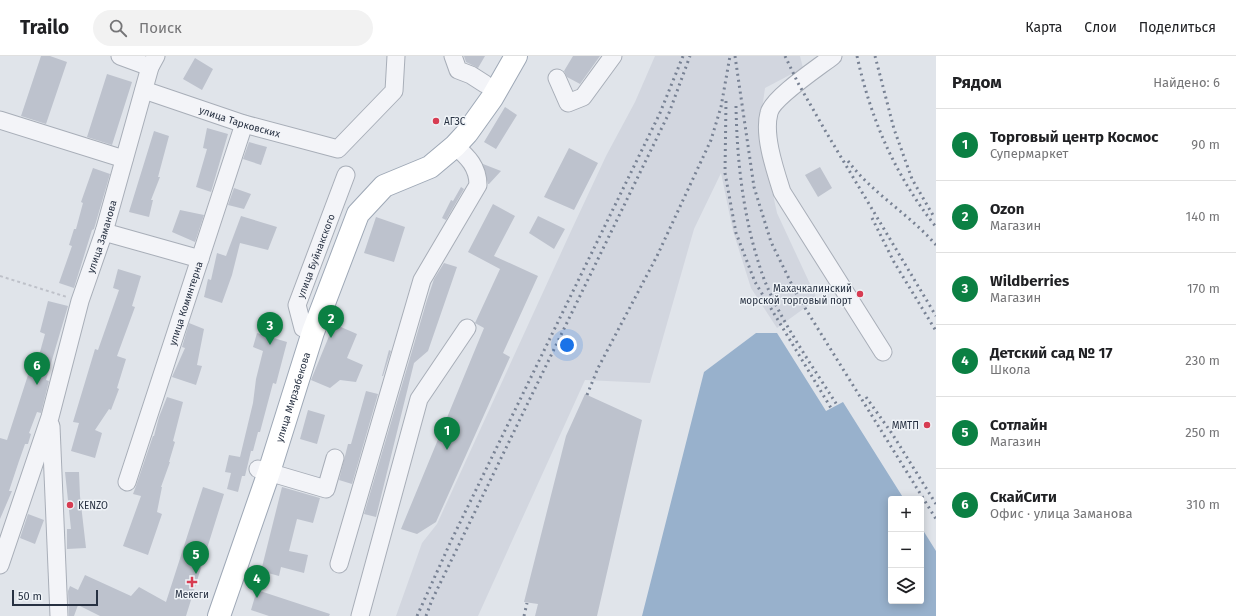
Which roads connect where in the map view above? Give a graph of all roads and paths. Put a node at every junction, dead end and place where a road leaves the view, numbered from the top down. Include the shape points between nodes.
1 (120, 56) edge
2 (396, 56) edge
3 (453, 56) edge
4 (502, 56) edge
5 (516, 56) edge
6 (613, 56) edge
7 (833, 56) edge
8 (153, 62) edge
9 (557, 78) dead end
10 (486, 84) junction
11 (144, 90) junction
12 (0, 120) edge
13 (244, 124) junction
14 (455, 146) junction
15 (124, 159) junction
16 (346, 175) dead end
17 (104, 232) junction
18 (200, 258) junction
19 (0, 276) edge
20 (80, 301) junction
21 (467, 328) dead end
22 (308, 330) junction
23 (883, 352) dead end
24 (50, 417) junction
25 (335, 458) dead end
26 (263, 470) junction
27 (127, 482) dead end
28 (339, 564) dead end
29 (0, 566) edge
30 (59, 616) edge
31 (204, 616) edge
32 (219, 616) edge
33 (360, 616) edge

1 - 8 street
2 - 13 street, улица Тарковских via 394,90 338,149
3 - 10 street via 458,70
4 - 10 main road, улица Мирзабекова
5 - 14 main road, улица Мирзабекова via 492,98
6 - 9 street via 583,97 568,103
7 - 23 street via 778,98 769,112 768,138 772,163 782,192
8 - 11 street, улица Заманова
10 - 22 main road, улица Мирзабекова via 446,138 419,156 376,175 348,209
11 - 13 street, улица Тарковских
11 - 15 street, улица Заманова
12 - 15 street
13 - 18 street, улица Коминтерна
14 - 22 main road, улица Мирзабекова via 430,167 384,186 358,214
14 - 28 street via 471,160 478,175 478,185 422,280
15 - 17 street, улица Заманова
16 - 22 street, улица Буйнакского via 297,305
17 - 18 street
17 - 20 street, улица Заманова
18 - 27 street, улица Коминтерна
19 - 20 path
20 - 24 street, улица Заманова
21 - 33 street via 420,399
22 - 26 main road, улица Мирзабекова
24 - 29 street, улица Заманова
24 - 30 street, улица Заманова
25 - 26 street via 326,488
26 - 31 main road, улица Мирзабекова
26 - 32 main road, улица Мирзабекова

